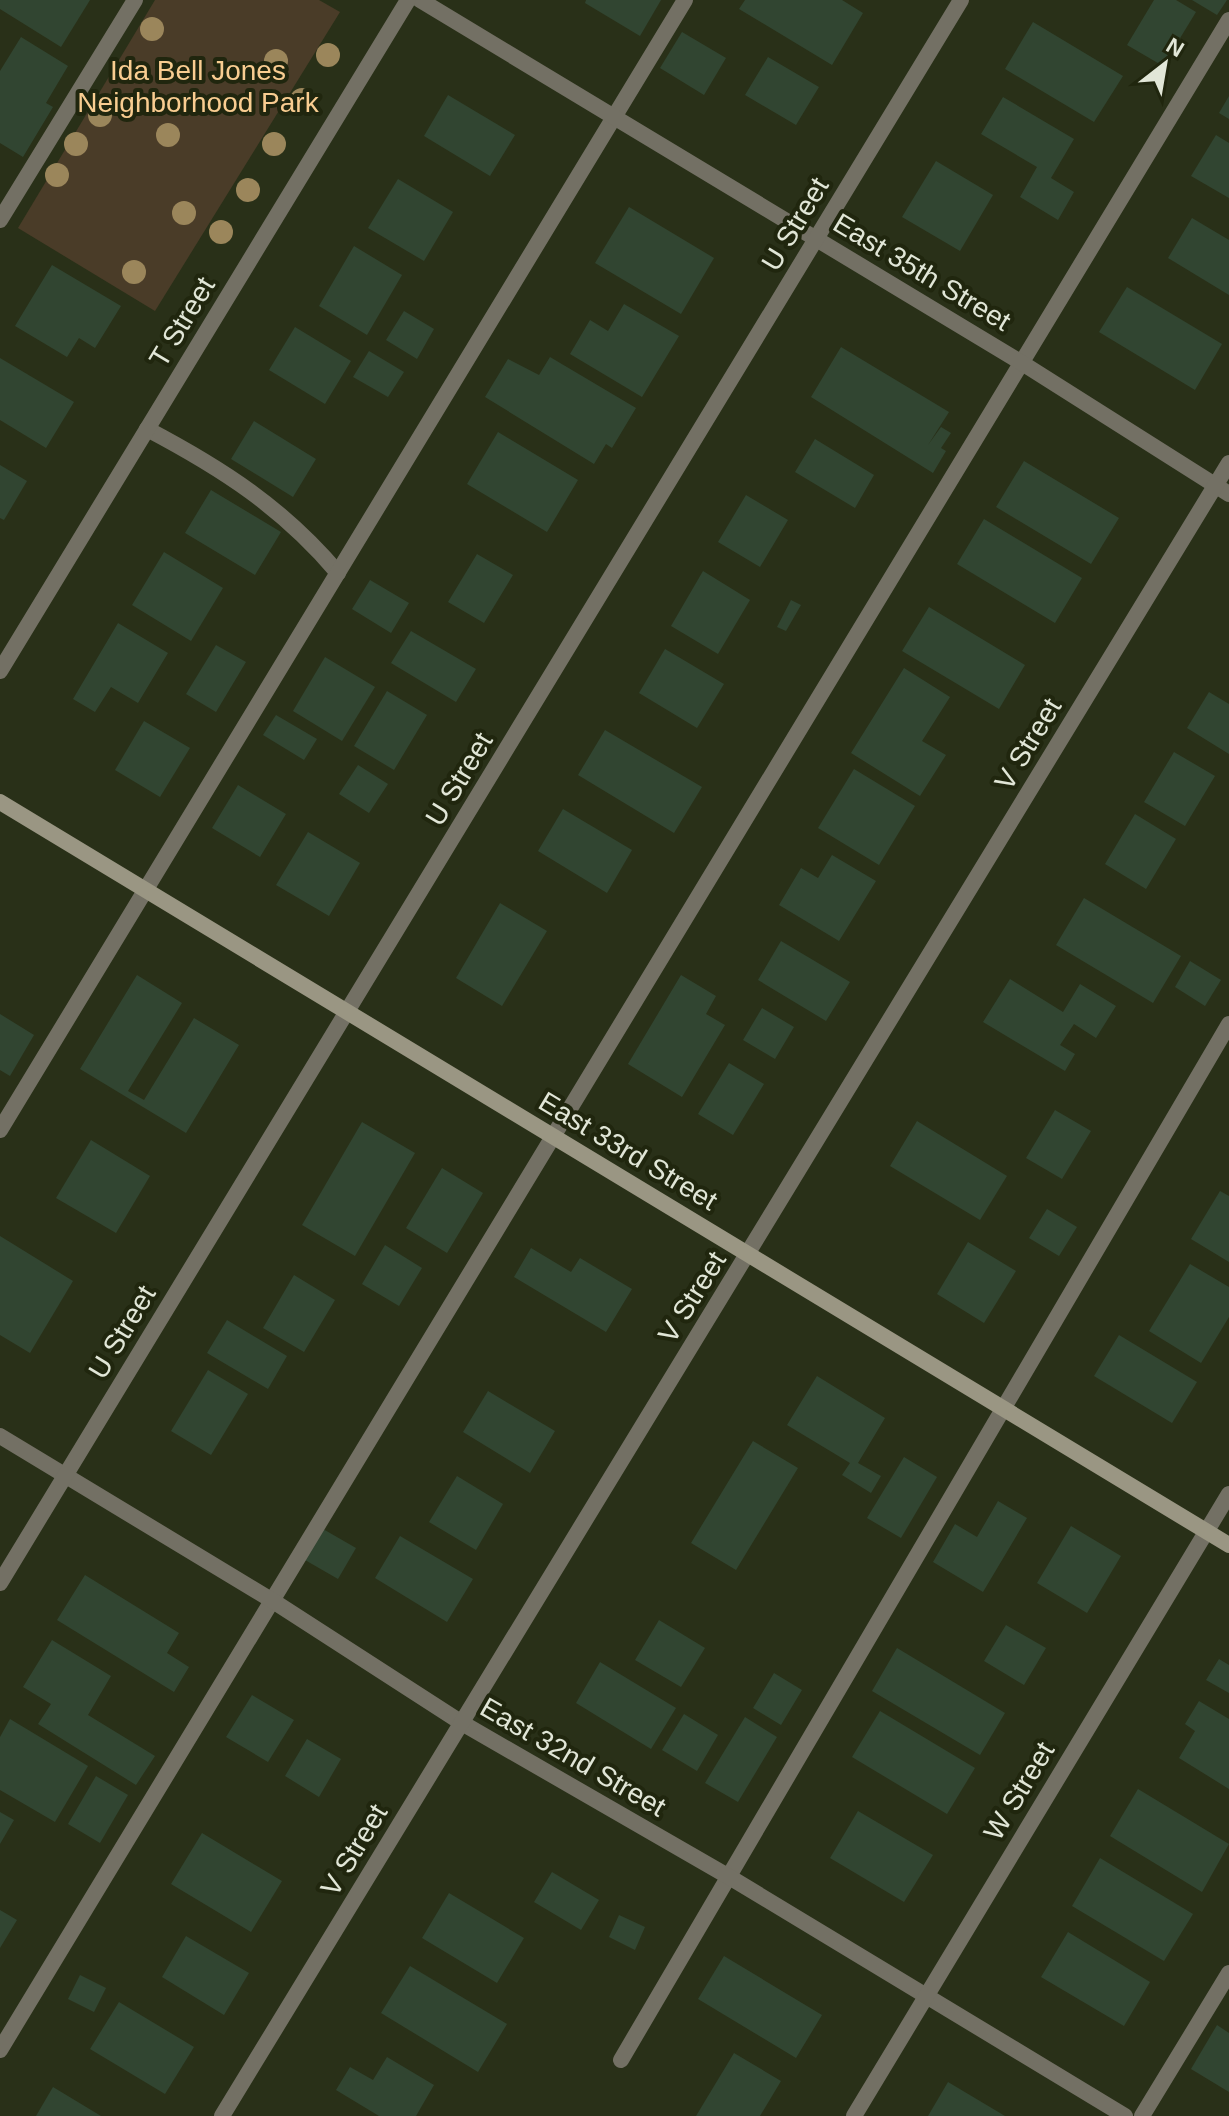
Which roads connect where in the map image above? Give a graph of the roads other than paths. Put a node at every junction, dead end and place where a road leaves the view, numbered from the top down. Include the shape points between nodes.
1 (135, 0) edge
2 (408, 0) edge
3 (420, 0) edge
4 (685, 0) edge
5 (961, 0) edge
6 (1229, 20) edge
7 (615, 117) junction
8 (0, 220) edge
9 (817, 239) junction
10 (1022, 363) junction
11 (147, 429) junction
12 (1229, 463) edge
13 (1222, 490) edge
14 (338, 573) junction
15 (0, 671) edge
16 (0, 802) edge
17 (146, 890) junction
18 (348, 1012) junction
19 (1229, 1024) edge
20 (0, 1130) edge
21 (555, 1137) junction
22 (749, 1255) junction
23 (1003, 1408) junction
24 (0, 1436) edge
25 (65, 1476) junction
26 (1229, 1494) edge
27 (1207, 1531) junction
28 (1229, 1545) edge
29 (0, 1583) edge
30 (273, 1601) junction
31 (462, 1723) junction
32 (731, 1878) junction
33 (1229, 1973) edge
34 (926, 1996) junction
35 (0, 2050) edge
36 (621, 2060) dead end
37 (222, 2116) edge
38 (854, 2116) edge
39 (1125, 2116) edge
40 (1142, 2116) edge

1 - 8 street
2 - 11 street, T Street
3 - 7 street, East 35th Street
4 - 7 street
5 - 9 street, U Street
6 - 10 street
7 - 9 street, East 35th Street
7 - 14 street
9 - 10 street, East 35th Street
9 - 18 street, U Street
10 - 13 street, East 35th Street
10 - 21 street
11 - 14 street via 269,503
11 - 15 street, T Street
12 - 13 street, V Street
13 - 22 street, V Street
14 - 17 street
16 - 17 street, East 33rd Street
17 - 18 street, East 33rd Street
17 - 20 street
18 - 21 street, East 33rd Street
18 - 25 street, U Street
19 - 23 street
21 - 22 street, East 33rd Street
21 - 30 street
22 - 23 street, East 33rd Street
22 - 31 street, V Street
23 - 27 street, East 33rd Street
23 - 32 street
24 - 25 street, East 32nd Street
25 - 29 street, U Street
25 - 30 street, East 32nd Street
26 - 27 street, W Street
27 - 28 street, East 33rd Street
27 - 34 street, W Street
30 - 31 street, East 32nd Street
30 - 35 street
31 - 32 street, East 32nd Street
31 - 37 street, V Street
32 - 34 street, East 32nd Street
32 - 36 street
33 - 40 street
34 - 38 street, W Street
34 - 39 street, East 32nd Street

